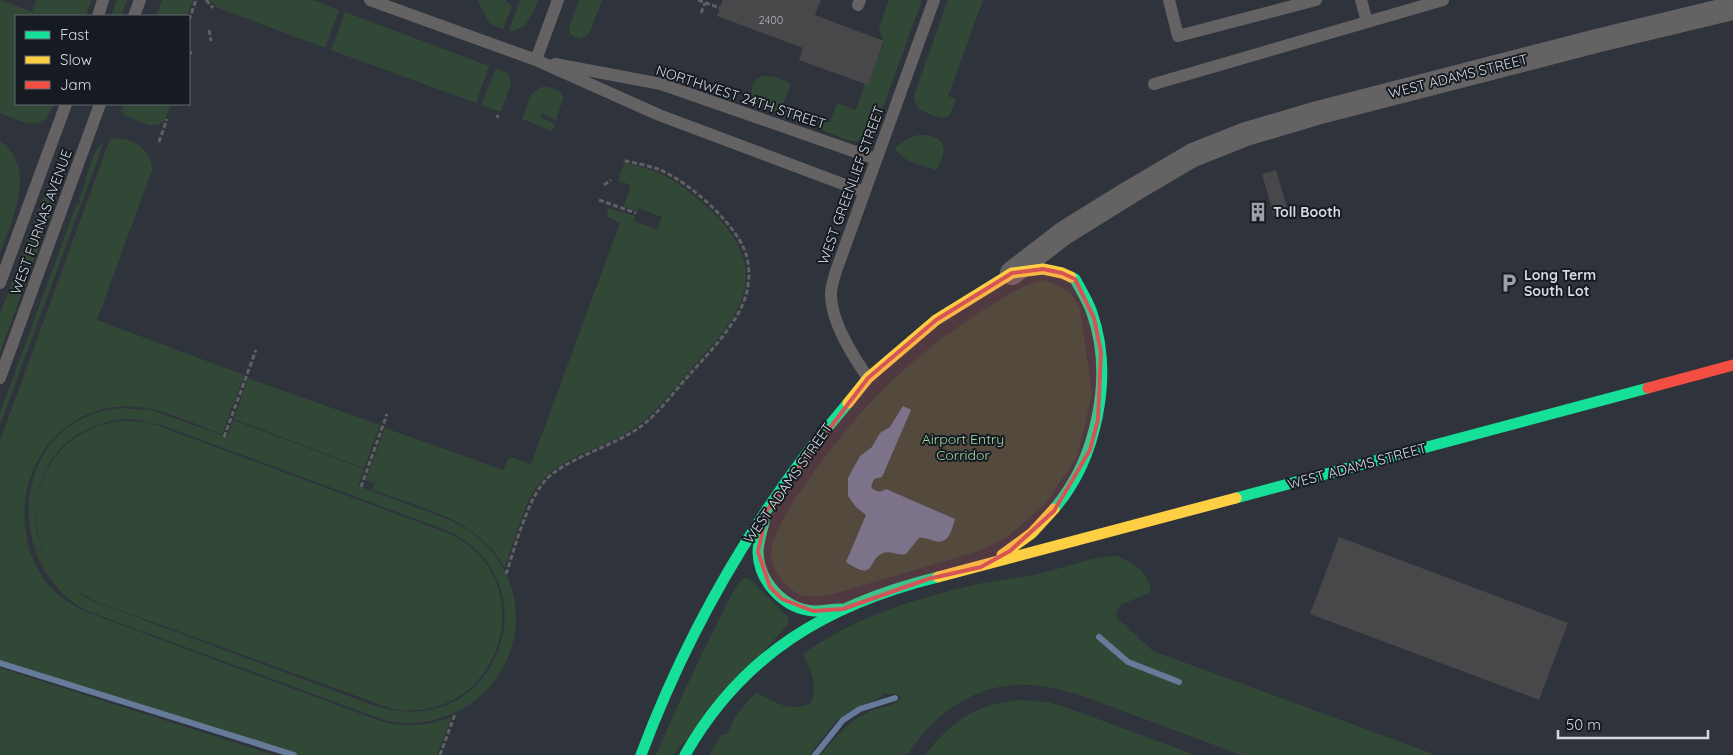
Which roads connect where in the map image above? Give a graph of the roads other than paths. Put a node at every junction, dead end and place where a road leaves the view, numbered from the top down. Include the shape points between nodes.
1 (103, 0) edge
2 (140, 0) edge
3 (370, 0) edge
4 (558, 0) edge
5 (934, 0) edge
6 (1169, 0) edge
7 (1316, 0) edge
8 (1361, 0) edge
9 (1443, 0) edge
10 (1733, 8) edge
11 (98, 15) edge
12 (134, 15) edge
13 (1367, 22) junction
14 (536, 60) junction
15 (1154, 84) dead end
16 (66, 105) edge
17 (100, 105) edge
18 (876, 159) junction
19 (864, 192) junction
20 (1012, 273) junction
21 (0, 283) edge
22 (1733, 365) edge
23 (0, 378) edge
24 (868, 378) junction
25 (767, 510) junction
26 (981, 567) junction
27 (843, 609) junction
28 (641, 755) edge
29 (684, 755) edge

1 - 11 lane
2 - 12 lane
3 - 14 lane, NORTHWEST 24TH STREET
4 - 14 lane
5 - 18 lane, WEST GREENLIEF STREET
6 - 7 lane via 1178,36
8 - 13 lane
9 - 13 lane
10 - 20 street, WEST ADAMS STREET via 1336,108 1246,134 1193,155 1130,192 1064,233
13 - 15 lane
14 - 18 lane, NORTHWEST 24TH STREET via 661,84
14 - 19 lane, NORTHWEST 24TH STREET via 660,115
16 - 21 lane, WEST FURNAS AVENUE
17 - 23 lane, WEST FURNAS AVENUE
18 - 19 lane, WEST GREENLIEF STREET
19 - 24 lane, WEST GREENLIEF STREET via 831,294 834,315
20 - 24 main road, WEST ADAMS STREET via 936,320
20 - 26 main road, WEST ADAMS STREET via 1043,269 1075,279 1094,318 1101,352 1102,388 1090,450 1054,511 1030,536
22 - 26 main road, WEST ADAMS STREET
24 - 25 main road, WEST ADAMS STREET via 807,453
25 - 27 main road via 758,552 770,587 782,599 799,608 814,611
25 - 28 main road, WEST ADAMS STREET via 724,579 687,648
26 - 27 main road, WEST ADAMS STREET via 928,579
27 - 29 main road, WEST ADAMS STREET via 777,649 743,677 715,708

